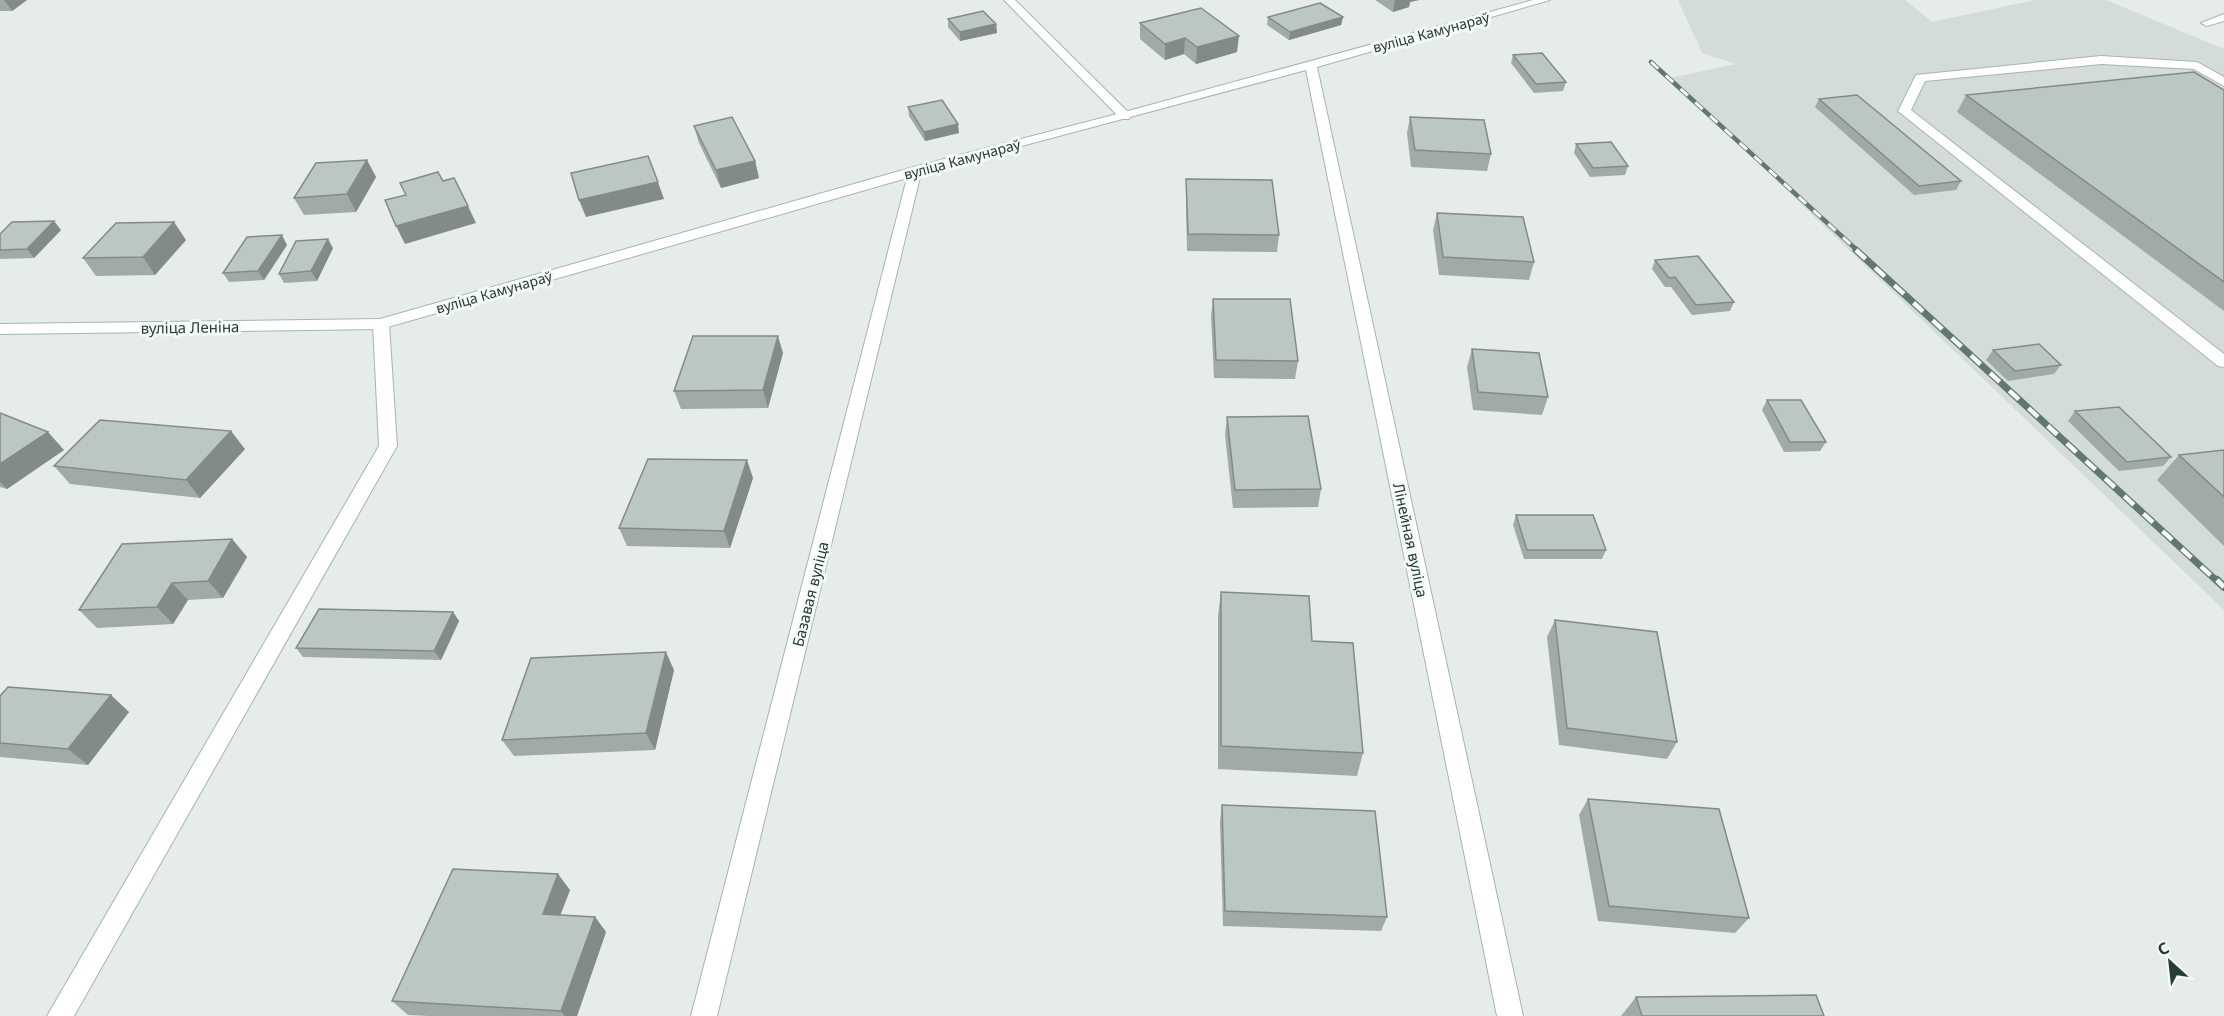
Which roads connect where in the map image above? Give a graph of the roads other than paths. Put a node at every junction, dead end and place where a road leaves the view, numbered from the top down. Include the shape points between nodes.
1 (1009, 0) edge
2 (1545, 0) edge
3 (2224, 17) edge
4 (2207, 24) dead end
5 (1311, 65) junction
6 (2224, 82) edge
7 (1125, 116) junction
8 (915, 171) junction
9 (381, 324) junction
10 (0, 329) edge
11 (2224, 362) edge
12 (60, 1016) edge
13 (704, 1016) edge
14 (1510, 1016) edge

1 - 7 street
2 - 5 street, вуліца Камунараў
3 - 4 street
5 - 7 street, вуліца Камунараў
5 - 14 street, Лінейная вуліца
6 - 11 street via 2197,66 2101,60 1920,78 1904,111
7 - 8 street, вуліца Камунараў
8 - 9 street, вуліца Камунараў
8 - 13 street, Базавая вуліца
9 - 10 street, вуліца Леніна
9 - 12 street via 388,446

